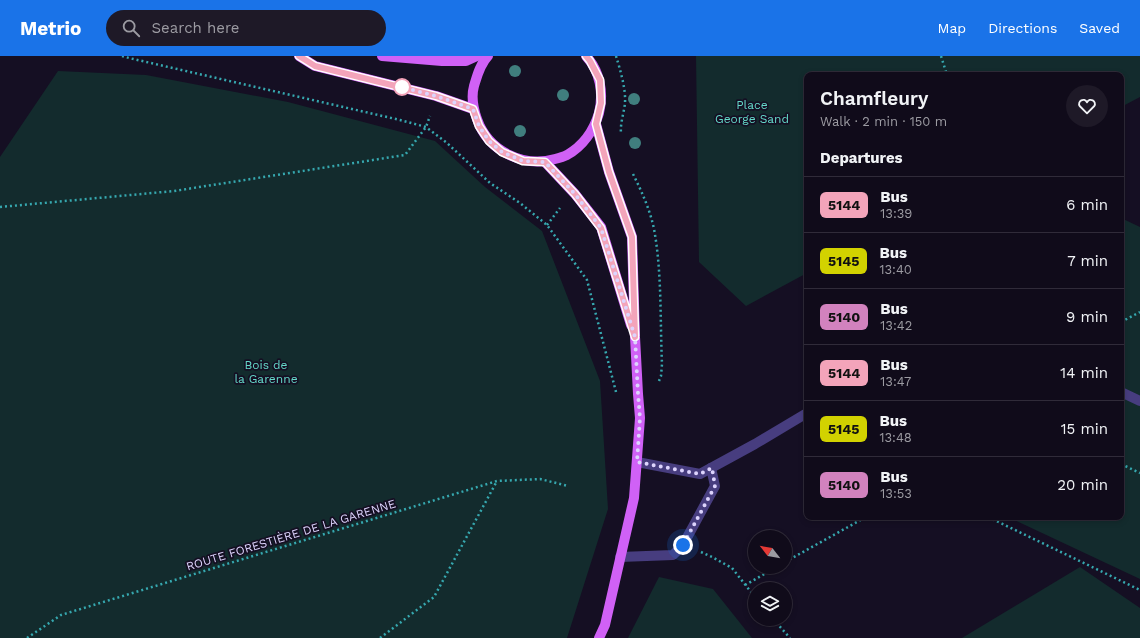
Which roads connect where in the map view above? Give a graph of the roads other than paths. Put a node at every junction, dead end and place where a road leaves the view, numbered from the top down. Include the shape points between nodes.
1 (299, 56) edge
2 (382, 56) edge
3 (477, 56) edge
4 (488, 56) edge
5 (589, 58) edge
6 (473, 109) junction
7 (596, 124) junction
8 (545, 162) junction
9 (635, 337) junction
10 (1124, 393) edge
11 (1140, 401) edge
12 (804, 415) edge
13 (637, 462) junction
14 (712, 468) junction
15 (620, 557) junction
16 (600, 638) edge

1 - 6 main road via 315,66 436,96
2 - 3 main road via 466,62
4 - 6 main road via 477,74 473,91
5 - 7 main road via 600,80 601,103
6 - 8 main road via 479,126 489,141 502,152 523,161
7 - 8 main road via 584,142 566,156
7 - 9 main road via 609,172 632,237
8 - 9 main road via 575,194 601,228
9 - 13 main road via 640,418
10 - 11 lane
12 - 14 lane
13 - 14 lane via 700,474
13 - 15 main road via 634,498
14 - 15 lane via 715,486 683,545 673,555
15 - 16 main road

